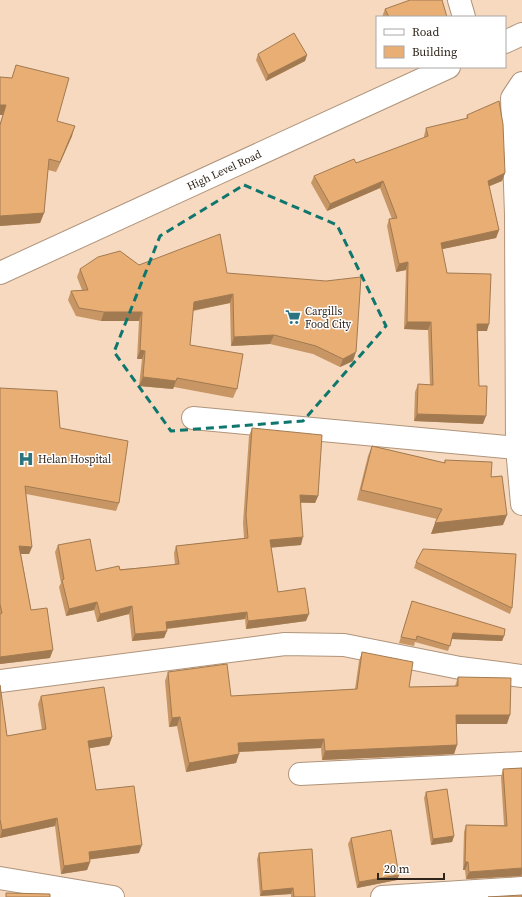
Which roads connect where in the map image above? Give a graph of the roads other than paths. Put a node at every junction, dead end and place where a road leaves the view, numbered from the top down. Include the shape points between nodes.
1 (459, 0) edge
2 (464, 16) edge
3 (522, 34) edge
4 (506, 42) edge
5 (447, 68) edge
6 (522, 83) edge
7 (0, 273) edge
8 (193, 418) dead end
9 (517, 448) junction
10 (521, 494) edge
11 (522, 676) edge
12 (0, 681) edge
13 (522, 763) edge
14 (300, 774) dead end
15 (0, 878) edge
16 (522, 888) edge
17 (113, 897) edge
18 (382, 897) edge

1 - 2 main road
3 - 4 main road
5 - 7 main road, High Level Road
6 - 9 main road via 512,98 516,214
8 - 9 main road
9 - 10 main road
11 - 12 main road via 460,668 344,645 285,644
13 - 14 main road
15 - 17 main road
16 - 18 main road

